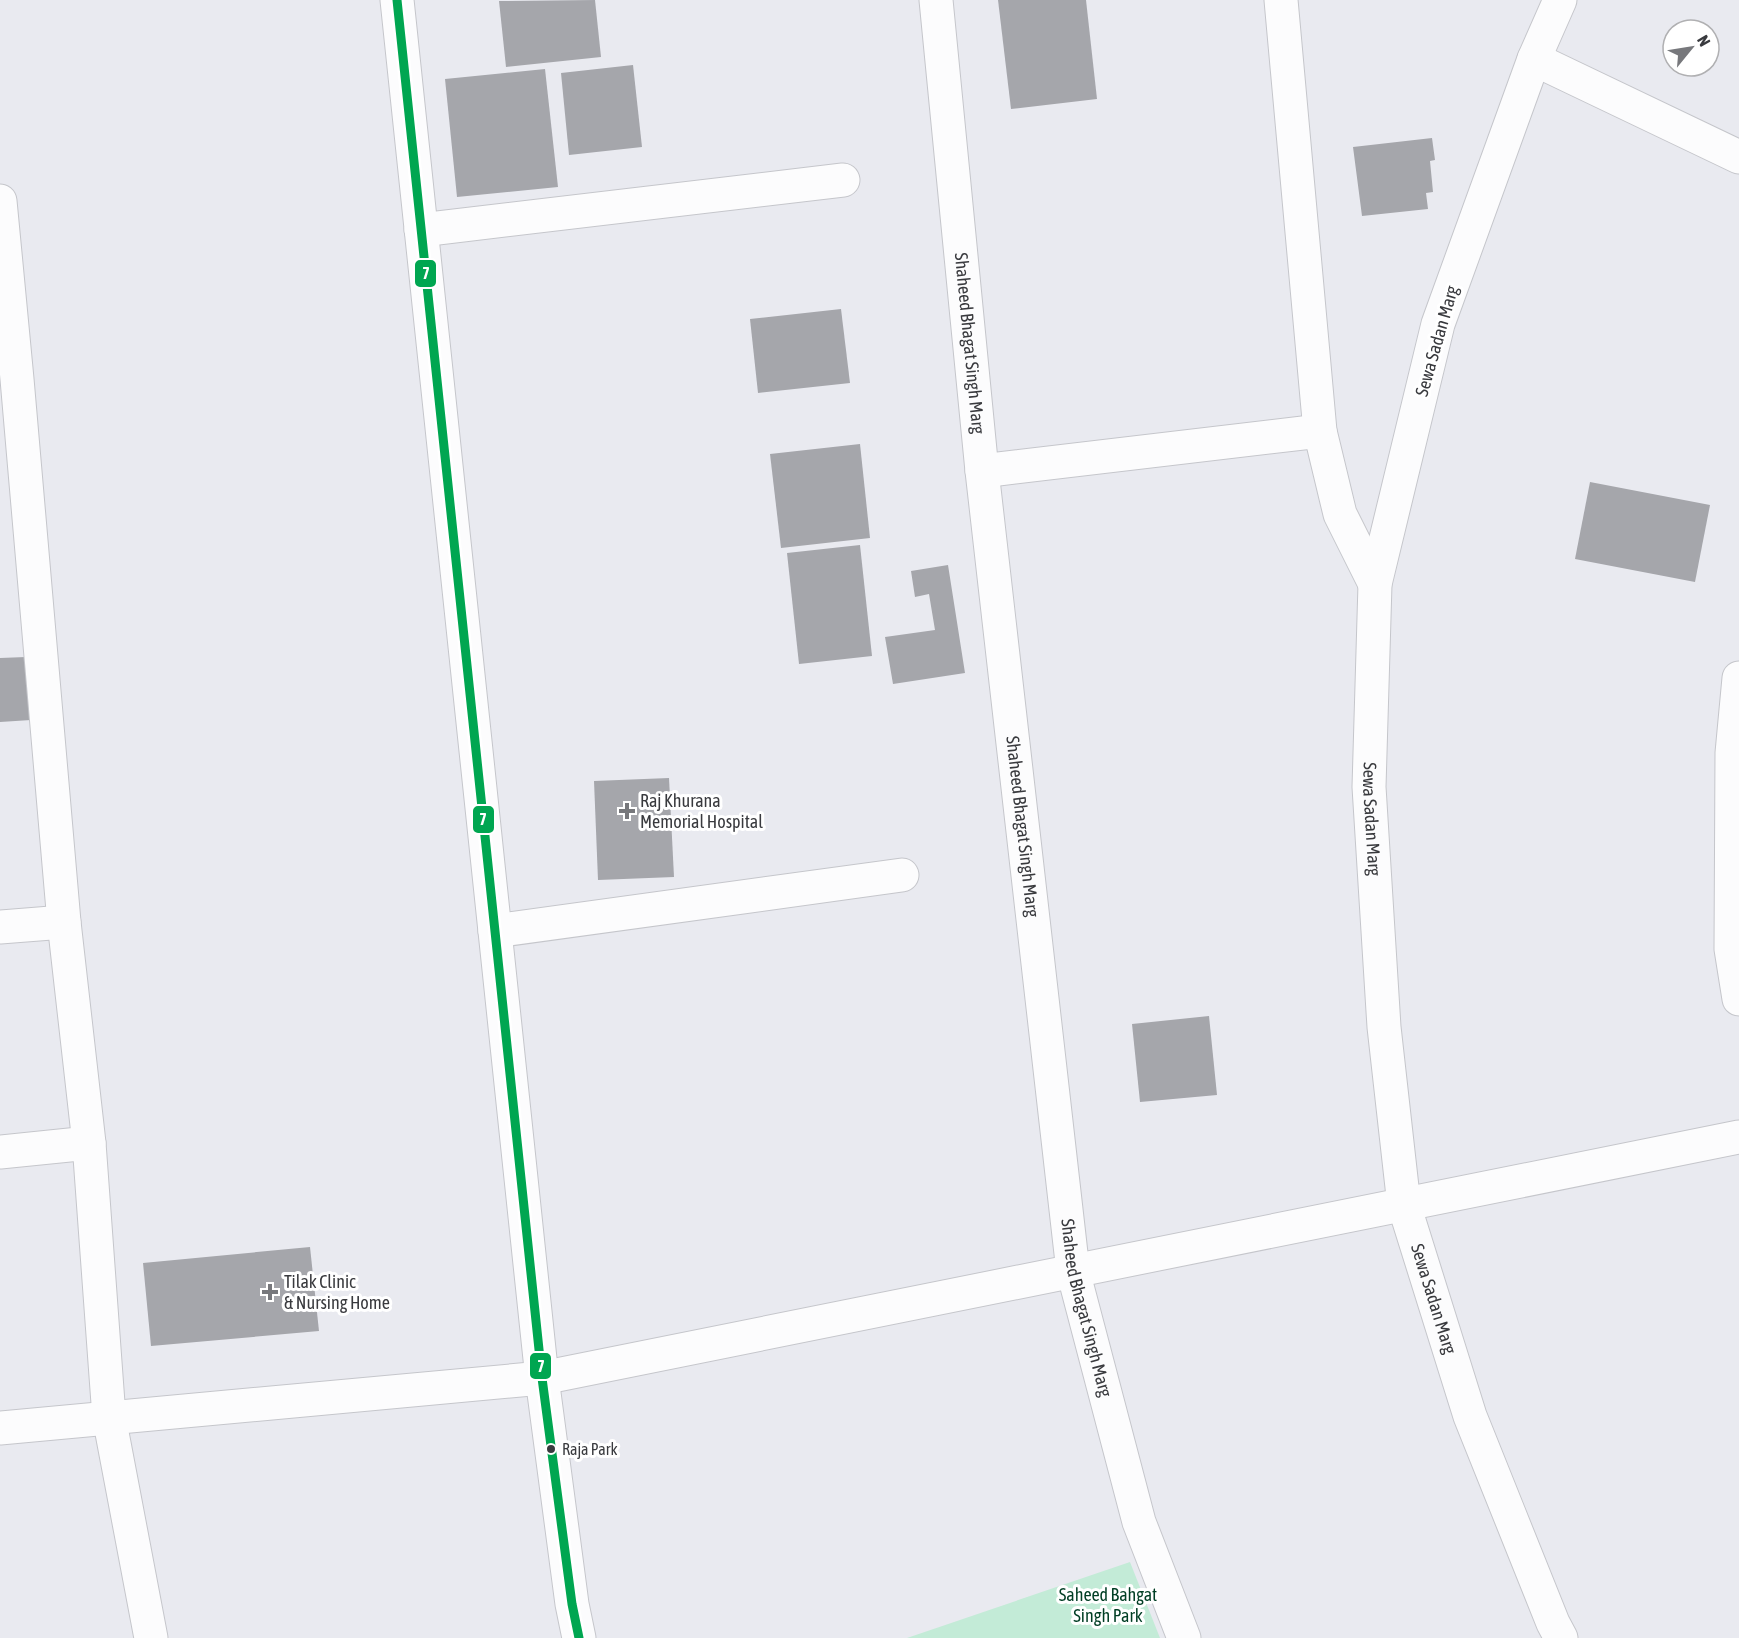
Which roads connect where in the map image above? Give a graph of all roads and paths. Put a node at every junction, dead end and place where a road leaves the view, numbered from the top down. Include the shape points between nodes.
1 (397, 0) edge
2 (936, 0) edge
3 (1281, 0) edge
4 (1560, 0) edge
5 (1534, 59) junction
6 (1739, 157) edge
7 (843, 180) dead end
8 (0, 201) edge
9 (421, 230) junction
10 (9, 380) edge
11 (1320, 431) junction
12 (982, 471) junction
13 (1375, 584) junction
14 (1739, 678) edge
15 (902, 875) dead end
16 (64, 922) junction
17 (0, 927) edge
18 (495, 931) junction
19 (1739, 999) edge
20 (1739, 1137) edge
21 (89, 1143) junction
22 (0, 1152) edge
23 (1404, 1205) junction
24 (1073, 1271) junction
25 (542, 1378) junction
26 (109, 1417) junction
27 (0, 1428) edge
28 (151, 1638) edge
29 (579, 1638) edge
30 (1184, 1638) edge
31 (1561, 1638) edge

1 - 9 street
2 - 12 street, Shaheed Bhagat Singh Marg
3 - 11 street
4 - 5 street, Sewa Sadan Marg
5 - 6 street
5 - 13 street, Sewa Sadan Marg via 1438,324
7 - 9 street
8 - 10 street
9 - 18 street
10 - 16 street
11 - 12 street
11 - 13 street via 1340,514
12 - 24 street, Shaheed Bhagat Singh Marg
13 - 23 street, Sewa Sadan Marg via 1369,787 1384,1027
14 - 19 street via 1732,753 1731,949
15 - 18 street
16 - 17 street
16 - 21 street
18 - 25 street
20 - 23 street
21 - 22 street
21 - 26 street
23 - 24 street
23 - 31 street, Sewa Sadan Marg via 1470,1416
24 - 25 street
24 - 30 street, Shaheed Bhagat Singh Marg via 1139,1522
25 - 26 street
25 - 29 street
26 - 27 street
26 - 28 street

